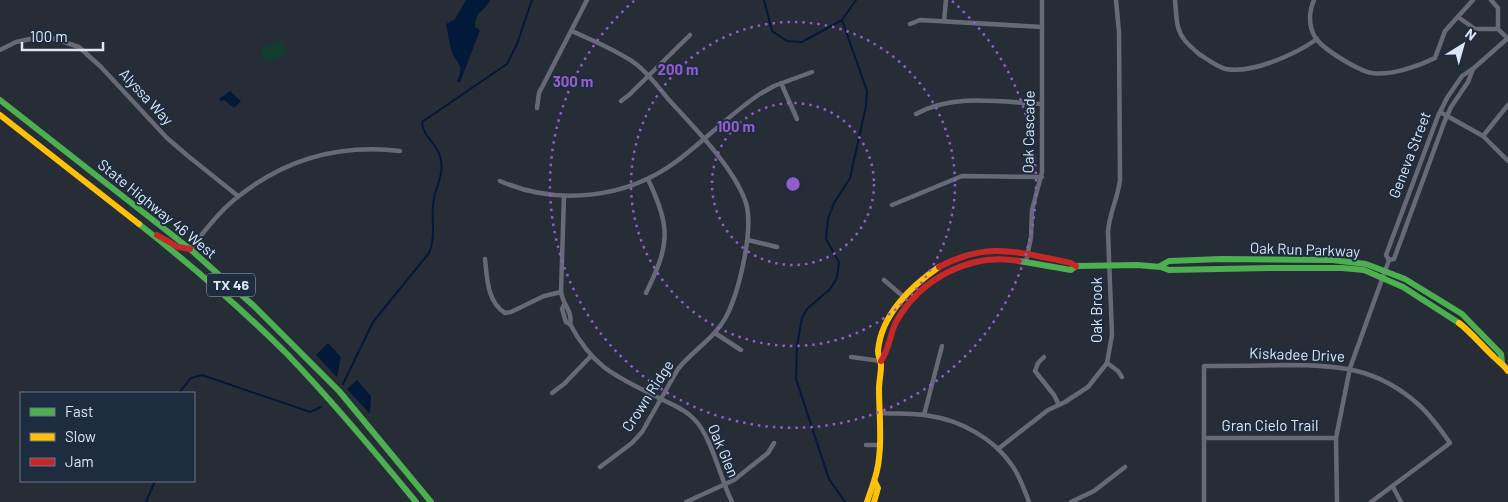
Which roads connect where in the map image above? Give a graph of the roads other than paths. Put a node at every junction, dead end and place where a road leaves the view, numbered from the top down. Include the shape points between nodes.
1 (587, 0) edge
2 (946, 0) edge
3 (1042, 0) edge
4 (1116, 0) edge
5 (1175, 0) edge
6 (1314, 0) edge
7 (1473, 0) edge
8 (1491, 0) edge
9 (1458, 17) junction
10 (944, 21) junction
11 (910, 24) dead end
12 (1042, 28) junction
13 (1498, 29) junction
14 (572, 31) junction
15 (690, 35) dead end
16 (1508, 38) edge
17 (1317, 39) junction
18 (0, 50) edge
19 (1474, 68) junction
20 (812, 72) dead end
21 (648, 76) junction
22 (781, 83) junction
23 (0, 100) edge
24 (621, 100) dead end
25 (1042, 104) junction
26 (1508, 105) edge
27 (537, 108) dead end
28 (1440, 112) junction
29 (916, 114) dead end
30 (0, 115) edge
31 (1447, 116) junction
32 (797, 120) dead end
33 (1484, 136) junction
34 (704, 139) junction
35 (400, 151) dead end
36 (1508, 161) edge
37 (1042, 177) junction
38 (648, 179) junction
39 (500, 181) dead end
40 (238, 196) junction
41 (564, 196) junction
42 (892, 205) dead end
43 (150, 232) junction
44 (748, 240) junction
45 (777, 247) dead end
46 (190, 249) junction
47 (1028, 254) junction
48 (485, 259) dead end
49 (1389, 260) junction
50 (1026, 262) junction
51 (1270, 264) junction
52 (1076, 266) junction
53 (1110, 266) junction
54 (1385, 270) junction
55 (1382, 277) junction
56 (884, 280) dead end
57 (561, 292) junction
58 (646, 292) dead end
59 (904, 297) junction
60 (910, 302) junction
61 (715, 333) junction
62 (942, 346) dead end
63 (741, 350) dead end
64 (590, 356) junction
65 (851, 357) dead end
66 (1044, 357) dead end
67 (881, 361) junction
68 (1107, 363) junction
69 (1502, 363) junction
70 (1350, 368) junction
71 (1508, 371) edge
72 (1122, 377) dead end
73 (552, 393) dead end
74 (662, 399) junction
75 (1058, 404) junction
76 (880, 413) junction
77 (924, 416) junction
78 (1204, 438) junction
79 (1336, 438) junction
80 (774, 444) dead end
81 (866, 445) dead end
82 (881, 445) junction
83 (998, 450) junction
84 (600, 467) dead end
85 (1124, 467) dead end
86 (724, 485) junction
87 (1393, 487) junction
88 (871, 501) edge
89 (416, 502) edge
90 (431, 502) edge
91 (686, 502) edge
92 (732, 502) edge
93 (1029, 502) edge
94 (1071, 502) edge
95 (1204, 502) edge
96 (1337, 502) edge
97 (1371, 502) edge
98 (1401, 502) edge

1 - 14 street
2 - 10 street
3 - 12 street, Oak Cascade
4 - 53 street, Oak Brook via 1122,148 1119,189 1108,232
5 - 17 street via 1178,28 1186,44 1224,69 1254,68
6 - 17 street via 1310,21
7 - 9 street
8 - 13 street via 1498,8
9 - 13 street via 1475,29
9 - 17 street via 1445,31 1435,58 1384,74 1358,70
10 - 11 street via 920,20
10 - 12 street
12 - 25 street, Oak Cascade
13 - 16 street
14 - 21 street, Crown Ridge via 630,61
14 - 27 street via 539,93
15 - 21 street
16 - 19 street, Geneva Street
18 - 40 street, Alyssa Way via 40,36 79,47 174,144
19 - 28 street, Geneva Street via 1462,76
19 - 31 street, Geneva Street
20 - 22 street
21 - 24 street
21 - 34 street, Crown Ridge
22 - 32 street
22 - 34 street via 752,99
23 - 46 street, State Highway 46 West / TX 46
25 - 29 street via 951,101
25 - 37 street, Oak Cascade
26 - 33 street
28 - 31 street
28 - 49 street, Geneva Street via 1386,255
30 - 43 street, State Highway 46 West / TX 46
31 - 33 street
31 - 49 street, Geneva Street via 1394,259
33 - 36 street
34 - 38 street
34 - 44 street, Crown Ridge via 739,187 747,210
35 - 40 street via 350,149 318,156 280,170
37 - 42 street via 962,176
37 - 47 street, Oak Cascade via 1032,210
38 - 41 street via 605,193
38 - 58 street via 662,212 665,231 661,257
39 - 41 street via 525,190
40 - 46 street
41 - 57 street, Oak Glen
43 - 46 street via 180,249
43 - 89 street, State Highway 46 West / TX 46 via 279,346 328,398
44 - 45 street
44 - 61 street, Crown Ridge via 732,305
46 - 90 street, State Highway 46 West / TX 46 via 315,365
47 - 50 street, Oak Cascade
47 - 52 street, Oak Run Parkway via 1071,262
47 - 59 street, Oak Run Parkway via 998,250 959,258 930,273
48 - 57 street via 490,293 505,313
49 - 54 street, Geneva Street
50 - 52 street, Oak Run Parkway via 1066,270
50 - 60 street, Oak Run Parkway via 993,259 965,264 932,280
51 - 53 street, Oak Run Parkway via 1169,270 1160,266
51 - 54 street, Oak Run Parkway via 1332,260
51 - 55 street, Oak Run Parkway via 1364,270
52 - 53 street, Oak Run Parkway
53 - 68 street, Oak Brook via 1112,335
54 - 55 street, Geneva Street
54 - 69 street, Oak Run Parkway via 1462,314 1501,354
55 - 69 street, Oak Run Parkway via 1450,316
55 - 70 street, Geneva Street
56 - 59 street
57 - 64 street, Oak Glen via 566,322
59 - 60 street
59 - 67 street, Oak Run Parkway via 883,333 878,355
60 - 67 street, Oak Run Parkway via 896,321
61 - 63 street
61 - 74 street, Crown Ridge via 678,370
62 - 77 street
64 - 73 street
64 - 74 street, Oak Glen via 611,373
65 - 67 street
66 - 75 street via 1035,371
67 - 76 street, Oak Run Parkway
68 - 72 street
68 - 75 street, Oak Brook via 1088,387
69 - 71 street, Oak Run Parkway
70 - 78 street, Kiskadee Drive via 1322,365 1204,366
70 - 79 street, Geneva Street
70 - 87 street, Kiskadee Drive via 1375,376 1407,395 1450,443
74 - 84 street, Crown Ridge via 632,443
74 - 86 street, Oak Glen via 698,423
75 - 83 street, Oak Brook
76 - 77 street
76 - 82 street, Oak Run Parkway
77 - 83 street via 966,427
78 - 79 street, Gran Cielo Trail
78 - 95 street
79 - 96 street, Geneva Street
80 - 86 street via 765,456
81 - 82 street
82 - 88 street, Oak Run Parkway
83 - 93 street via 1020,477
85 - 94 street via 1094,492
86 - 91 street
86 - 92 street, Oak Glen
87 - 97 street
87 - 98 street

